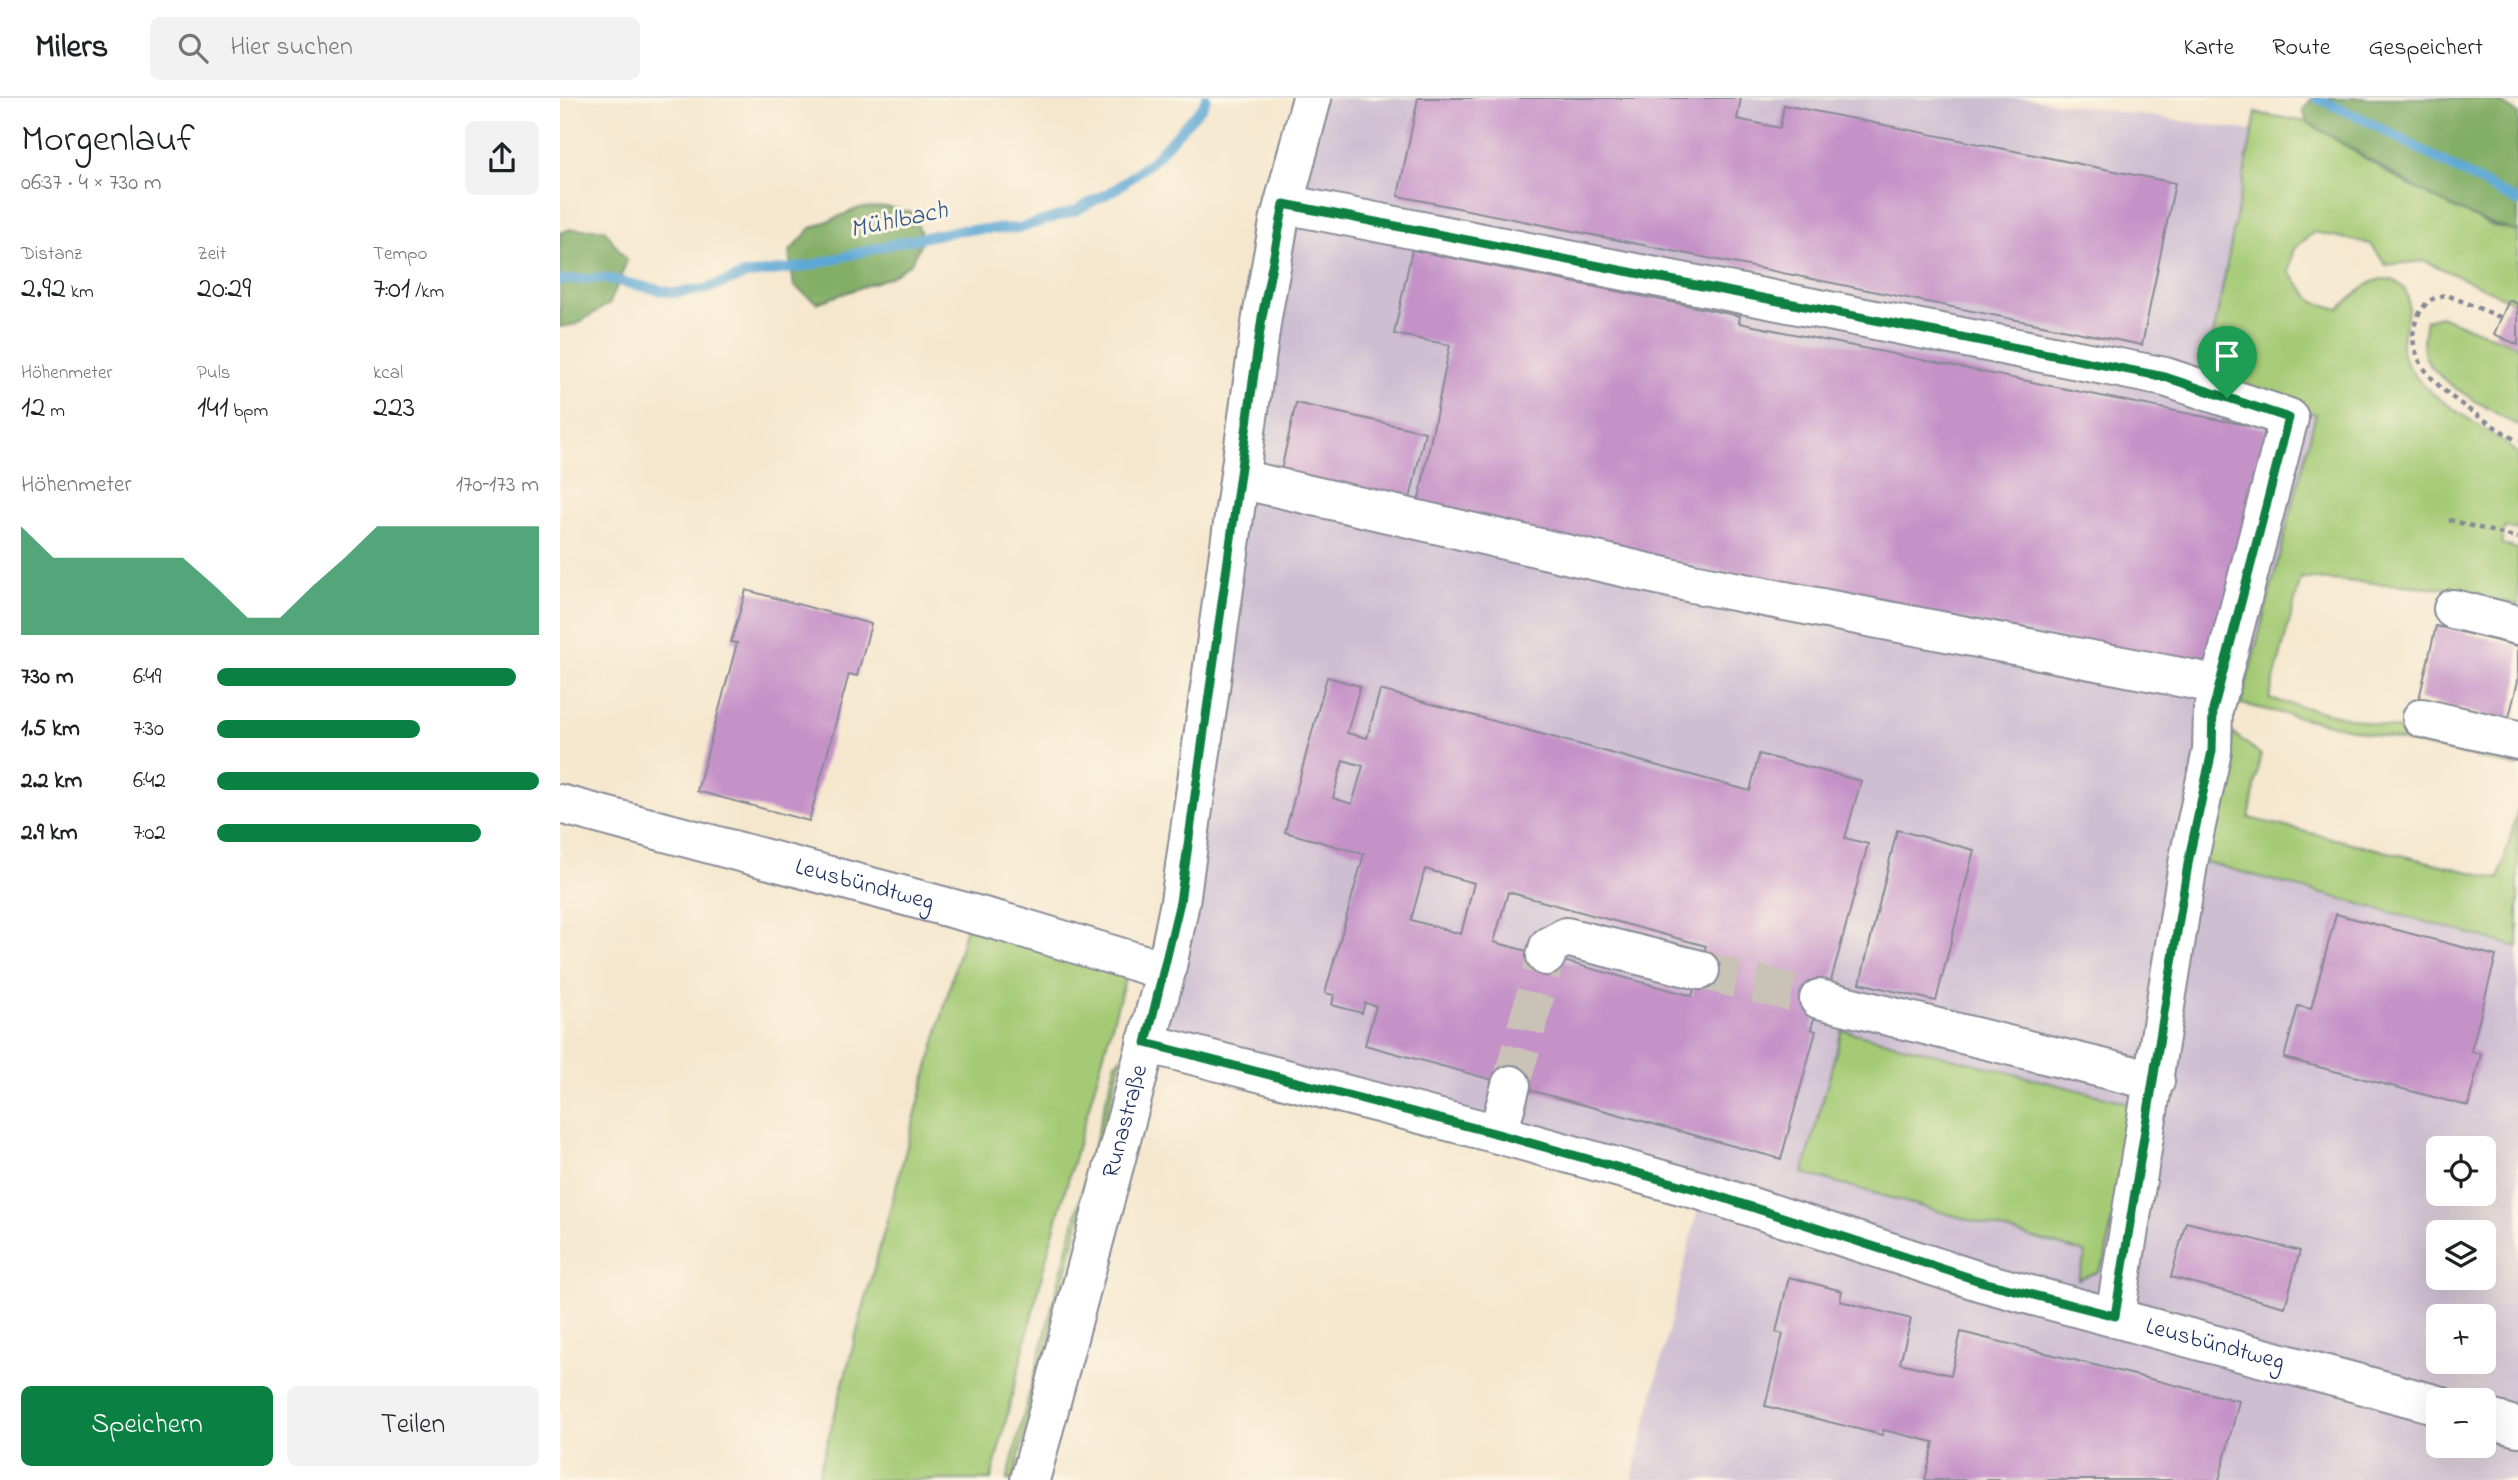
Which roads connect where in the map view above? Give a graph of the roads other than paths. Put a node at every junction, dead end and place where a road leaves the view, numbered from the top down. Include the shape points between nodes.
1 (1312, 98) edge
2 (1284, 204) junction
3 (1240, 479) junction
4 (2453, 609) dead end
5 (2518, 625) edge
6 (2221, 685) junction
7 (2422, 718) dead end
8 (2518, 740) edge
9 (560, 804) edge
10 (1546, 956) tunnel mouth
11 (1700, 970) tunnel mouth
12 (1166, 971) junction
13 (1819, 999) tunnel mouth
14 (1146, 1043) junction
15 (2155, 1081) junction
16 (1511, 1085) tunnel mouth
17 (1498, 1134) junction
18 (2115, 1316) junction
19 (2426, 1402) edge
20 (2496, 1421) edge
21 (2518, 1427) edge
22 (1030, 1480) edge

1 - 2 street, Runastraße
2 - 3 street, Runastraße via 1262,317
2 - 6 street via 2165,377 2289,418
3 - 6 street via 1692,583
3 - 12 street, Runastraße via 1186,866
4 - 5 street
6 - 15 street via 2213,710 2212,751 2189,858
7 - 8 street
9 - 12 street, Leusbündtweg via 999,921
10 - 11 street via 1549,946 1566,937
12 - 14 street, Runastraße
13 - 15 street
14 - 17 street, Leusbündtweg
14 - 22 street, Runastraße
15 - 18 street
16 - 17 street
17 - 18 street, Leusbündtweg via 1702,1191 1983,1282
18 - 19 street, Leusbündtweg
20 - 21 street

